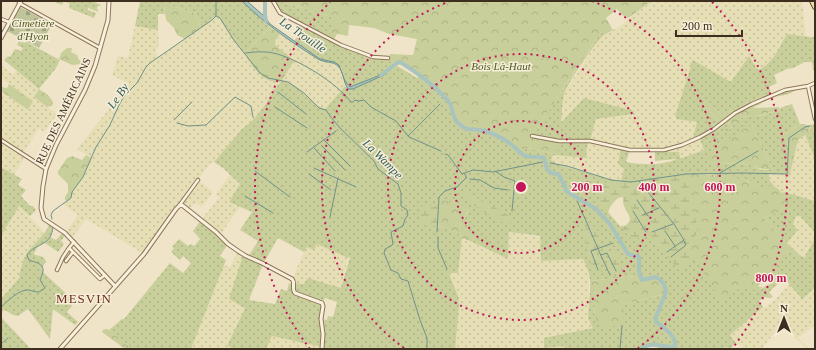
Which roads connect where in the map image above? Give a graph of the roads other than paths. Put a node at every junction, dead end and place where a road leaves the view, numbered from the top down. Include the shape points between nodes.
1 (109, 1) edge
2 (273, 1) edge
3 (812, 1) edge
4 (20, 2) edge
5 (815, 7) edge
6 (1, 19) edge
7 (9, 22) junction
8 (1, 38) edge
9 (101, 48) junction
10 (388, 58) dead end
11 (815, 84) edge
12 (808, 86) junction
13 (815, 119) edge
14 (532, 136) dead end
15 (1, 140) edge
16 (46, 169) junction
17 (198, 180) dead end
18 (179, 206) junction
19 (74, 242) junction
20 (69, 248) junction
21 (73, 252) junction
22 (66, 261) dead end
23 (57, 270) dead end
24 (105, 275) junction
25 (115, 286) junction
26 (60, 349) edge
27 (322, 349) edge

1 - 9 street, RUE DES AMÉRICAINS via 109,17
2 - 10 street via 280,12 355,51 373,57
3 - 5 main road
4 - 7 street
4 - 9 street
6 - 7 street
7 - 8 street
9 - 16 street, RUE DES AMÉRICAINS via 85,90
11 - 12 street
12 - 13 street
12 - 14 street via 785,90 752,104 700,137 664,150 630,150 593,141 559,141
15 - 16 street
16 - 19 street, RUE DES AMÉRICAINS via 41,208 43,217
17 - 18 street
18 - 25 street via 152,245
18 - 27 street via 185,206 238,252 292,278 295,293 322,303
19 - 20 street
19 - 24 street
20 - 21 street
20 - 23 street
21 - 22 street
21 - 24 street via 100,279
24 - 25 street
25 - 26 street

